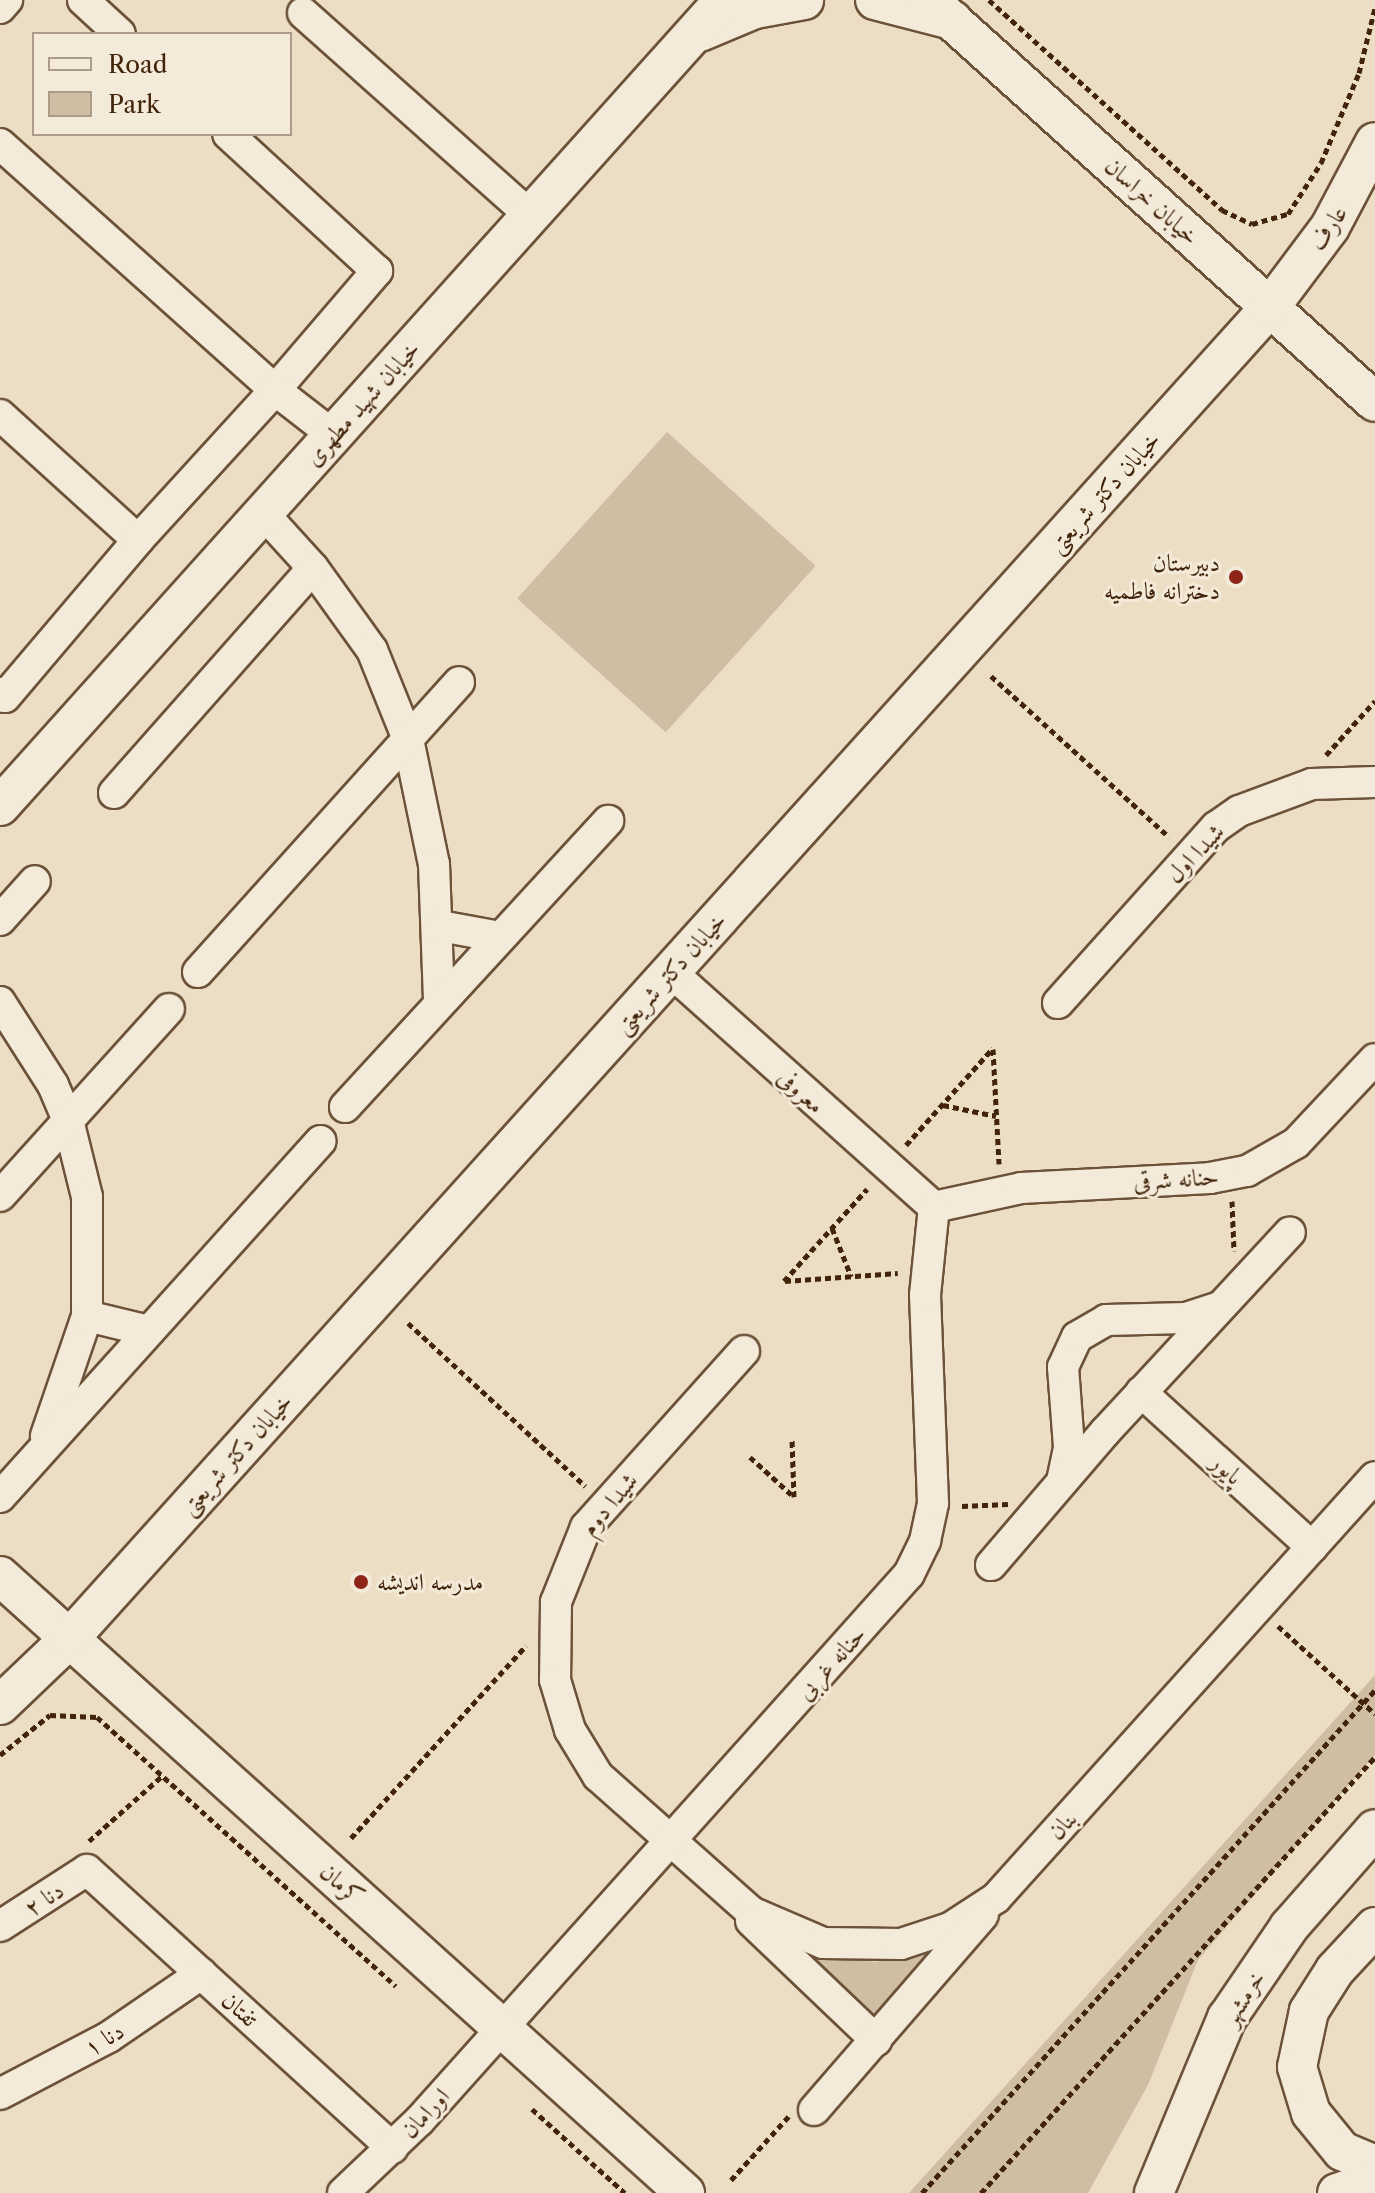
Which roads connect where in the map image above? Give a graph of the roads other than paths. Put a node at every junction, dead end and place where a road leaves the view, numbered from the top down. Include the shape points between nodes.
1 (7, 0) edge
2 (83, 0) edge
3 (724, 0) edge
4 (804, 0) edge
5 (875, 0) edge
6 (0, 8) edge
7 (940, 10) edge
8 (303, 13) dead end
9 (699, 17) edge
10 (118, 32) edge
11 (230, 136) edge
12 (1375, 142) edge
13 (0, 144) edge
14 (531, 216) junction
15 (1270, 307) junction
16 (275, 390) junction
17 (1375, 402) edge
18 (0, 415) edge
19 (333, 435) junction
20 (263, 513) junction
21 (138, 540) junction
22 (313, 568) junction
23 (459, 682) dead end
24 (0, 693) edge
25 (408, 739) junction
26 (1375, 782) edge
27 (114, 793) dead end
28 (0, 806) edge
29 (608, 821) dead end
30 (35, 881) dead end
31 (0, 920) edge
32 (440, 926) junction
33 (500, 937) junction
34 (198, 972) dead end
35 (671, 972) junction
36 (0, 1002) edge
37 (439, 1003) junction
38 (1058, 1003) dead end
39 (169, 1009) dead end
40 (1375, 1059) edge
41 (345, 1107) dead end
42 (68, 1120) junction
43 (321, 1141) dead end
44 (0, 1196) edge
45 (934, 1207) junction
46 (1290, 1232) dead end
47 (1224, 1304) junction
48 (87, 1316) junction
49 (1174, 1319) junction
50 (149, 1331) junction
51 (744, 1351) dead end
52 (1174, 1355) junction
53 (1141, 1392) junction
54 (1105, 1432) junction
55 (1069, 1436) junction
56 (42, 1449) junction
57 (1375, 1477) edge
58 (1059, 1486) junction
59 (0, 1497) edge
60 (1312, 1547) junction
61 (991, 1565) dead end
62 (0, 1576) edge
63 (70, 1638) junction
64 (0, 1705) edge
65 (1371, 1841) edge
66 (671, 1842) junction
67 (88, 1855) joint
68 (723, 1890) junction
69 (996, 1898) junction
70 (0, 1926) edge
71 (1375, 1927) edge
72 (201, 1974) junction
73 (502, 2029) junction
74 (876, 2040) junction
75 (0, 2094) edge
76 (814, 2110) dead end
77 (392, 2148) junction
78 (1375, 2165) edge
79 (1375, 2180) edge
80 (349, 2190) edge
81 (685, 2193) edge
82 (1154, 2193) edge
83 (1337, 2193) edge

1 - 6 street
2 - 10 street
3 - 9 street, خیابان شهید مطهری
4 - 9 street
5 - 7 street
7 - 15 street, خیابان خراسان
8 - 14 street
9 - 14 street, خیابان شهید مطهری
11 - 16 street via 377,271
12 - 15 street, عارف via 1330,227
13 - 16 street
14 - 19 street, خیابان شهید مطهری
15 - 17 street, خیابان خراسان
15 - 35 street, خیابان دکتر شریعتی
16 - 19 street
16 - 21 street
18 - 21 street
19 - 20 street, خیابان شهید مطهری
20 - 22 street
20 - 28 street, خیابان شهید مطهری
21 - 24 street via 5,697
22 - 25 street via 372,650
22 - 27 street
23 - 25 street
25 - 32 street via 434,864
25 - 34 street
26 - 38 street, شیدا اول via 1312,784 1239,811 1216,827
29 - 33 street
30 - 31 street
32 - 33 street
32 - 37 street
33 - 37 street
35 - 45 street, معروفی
35 - 63 street, خیابان دکتر شریعتی
36 - 42 street via 35,1051
37 - 41 street
39 - 42 street
40 - 45 street, حنانه شرقی via 1296,1143 1247,1171 1210,1178 1021,1188
42 - 44 street
42 - 48 street via 89,1210
43 - 50 street
45 - 66 street, حنانه غربی via 925,1295 935,1484 925,1541 898,1590
46 - 47 street
47 - 49 street via 1199,1316
47 - 52 street
48 - 50 street
48 - 56 street
49 - 52 street via 1181,1337
49 - 55 street via 1106,1320 1077,1337 1063,1367
50 - 56 street
51 - 66 street, شیدا دوم via 586,1527 556,1602 552,1654 570,1730 598,1776
52 - 53 street
53 - 54 street
53 - 60 street, پایور
54 - 55 street via 1087,1440
54 - 58 street
55 - 58 street
56 - 59 street
57 - 60 street, بنان
58 - 61 street
60 - 69 street, بنان
62 - 63 street, کرمان
63 - 64 street, خیابان دکتر شریعتی
63 - 73 street, کرمان
65 - 82 street, خرمشهر via 1289,1927 1227,2018
66 - 68 street, بنان
66 - 73 street, حنانه غربی
67 - 70 street, دنا ۲
67 - 72 street, تفتان
68 - 69 street, بنان via 774,1925 849,1946 926,1937
68 - 74 street via 780,1953
69 - 74 street via 959,1948
71 - 78 street via 1335,1970 1309,2011 1297,2067 1319,2123 1342,2151
72 - 75 street, دنا ۱ via 109,2037
72 - 77 street, تفتان
73 - 77 street, اورامان
73 - 81 street, کرمان
74 - 76 street
77 - 80 street, اورامان
79 - 83 street

